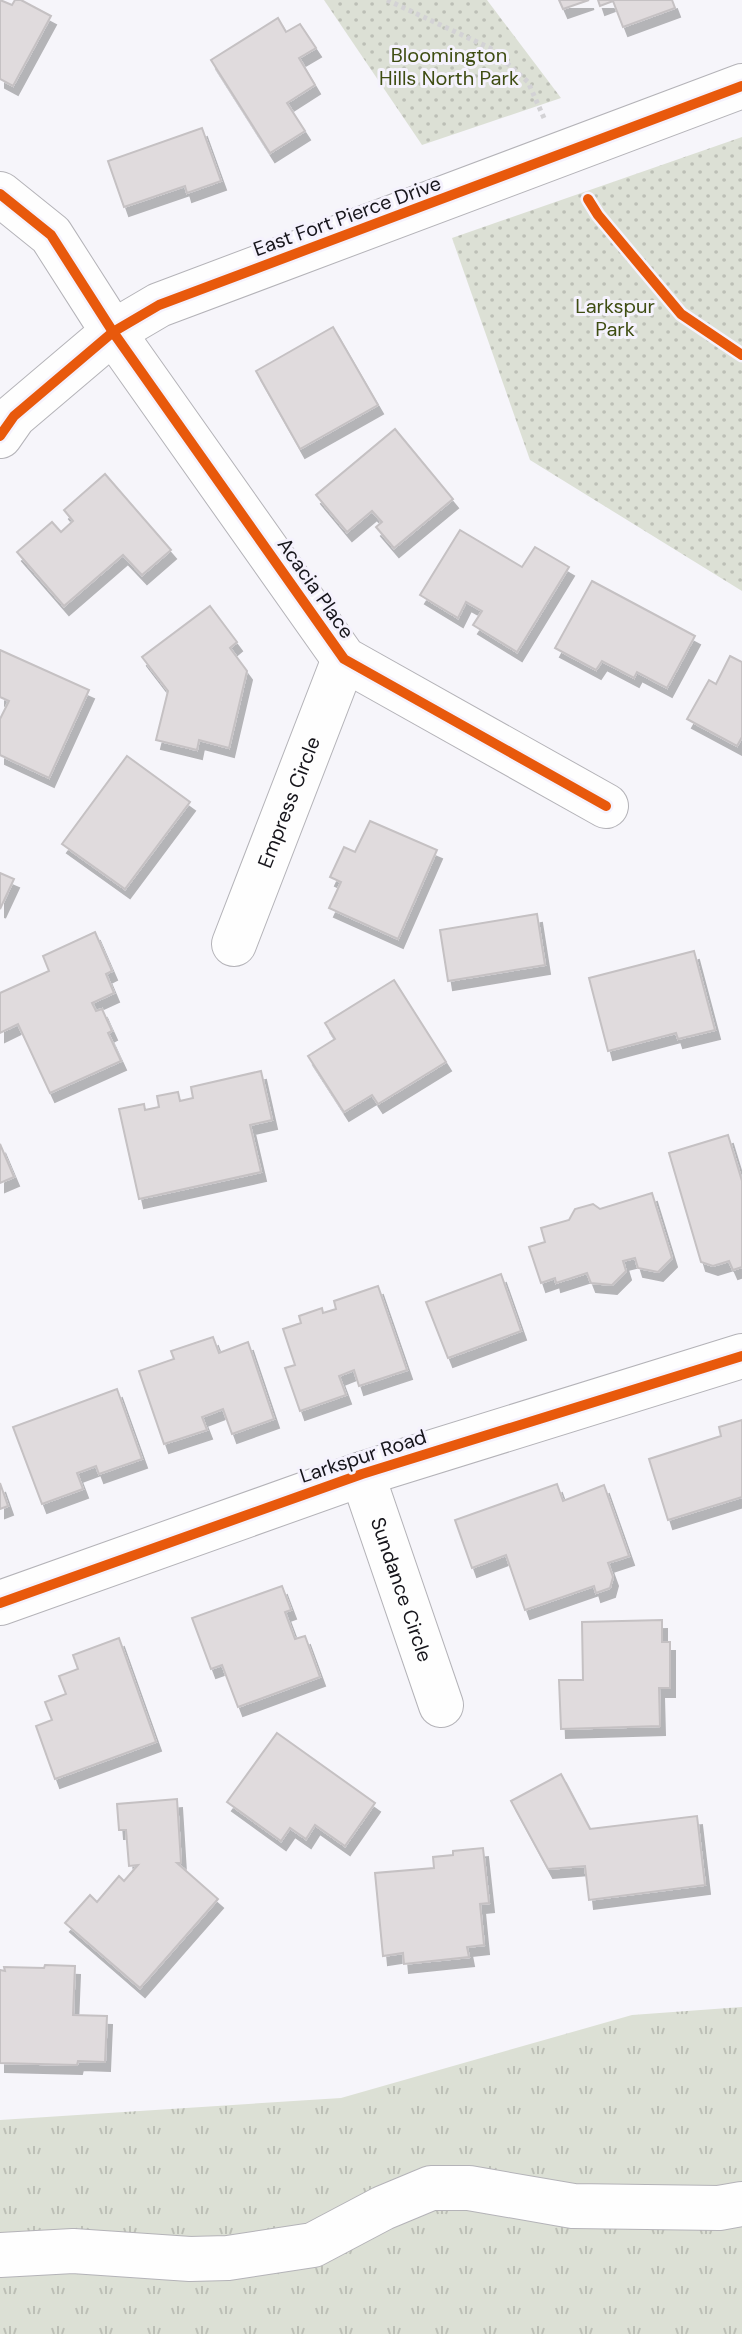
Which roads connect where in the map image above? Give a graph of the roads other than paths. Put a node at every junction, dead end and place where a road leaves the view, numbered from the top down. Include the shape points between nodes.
1 (742, 86) edge
2 (0, 194) edge
3 (113, 332) junction
4 (0, 436) edge
5 (344, 659) junction
6 (606, 806) dead end
7 (234, 944) dead end
8 (742, 1356) edge
9 (362, 1474) junction
10 (0, 1603) edge
11 (441, 1705) dead end
12 (742, 2204) edge
13 (0, 2255) edge

1 - 3 street, East Fort Pierce Drive via 159,305
2 - 3 street, Acacia Place via 51,235
3 - 4 street, East Fort Pierce Drive via 14,416
3 - 5 street, Acacia Place
5 - 6 street, Acacia Place
5 - 7 street, Empress Circle
8 - 9 street, Larkspur Road
9 - 10 street, Larkspur Road
9 - 11 street, Sundance Circle
12 - 13 street via 573,2206 469,2188 431,2188 313,2245 228,2258 73,2251

